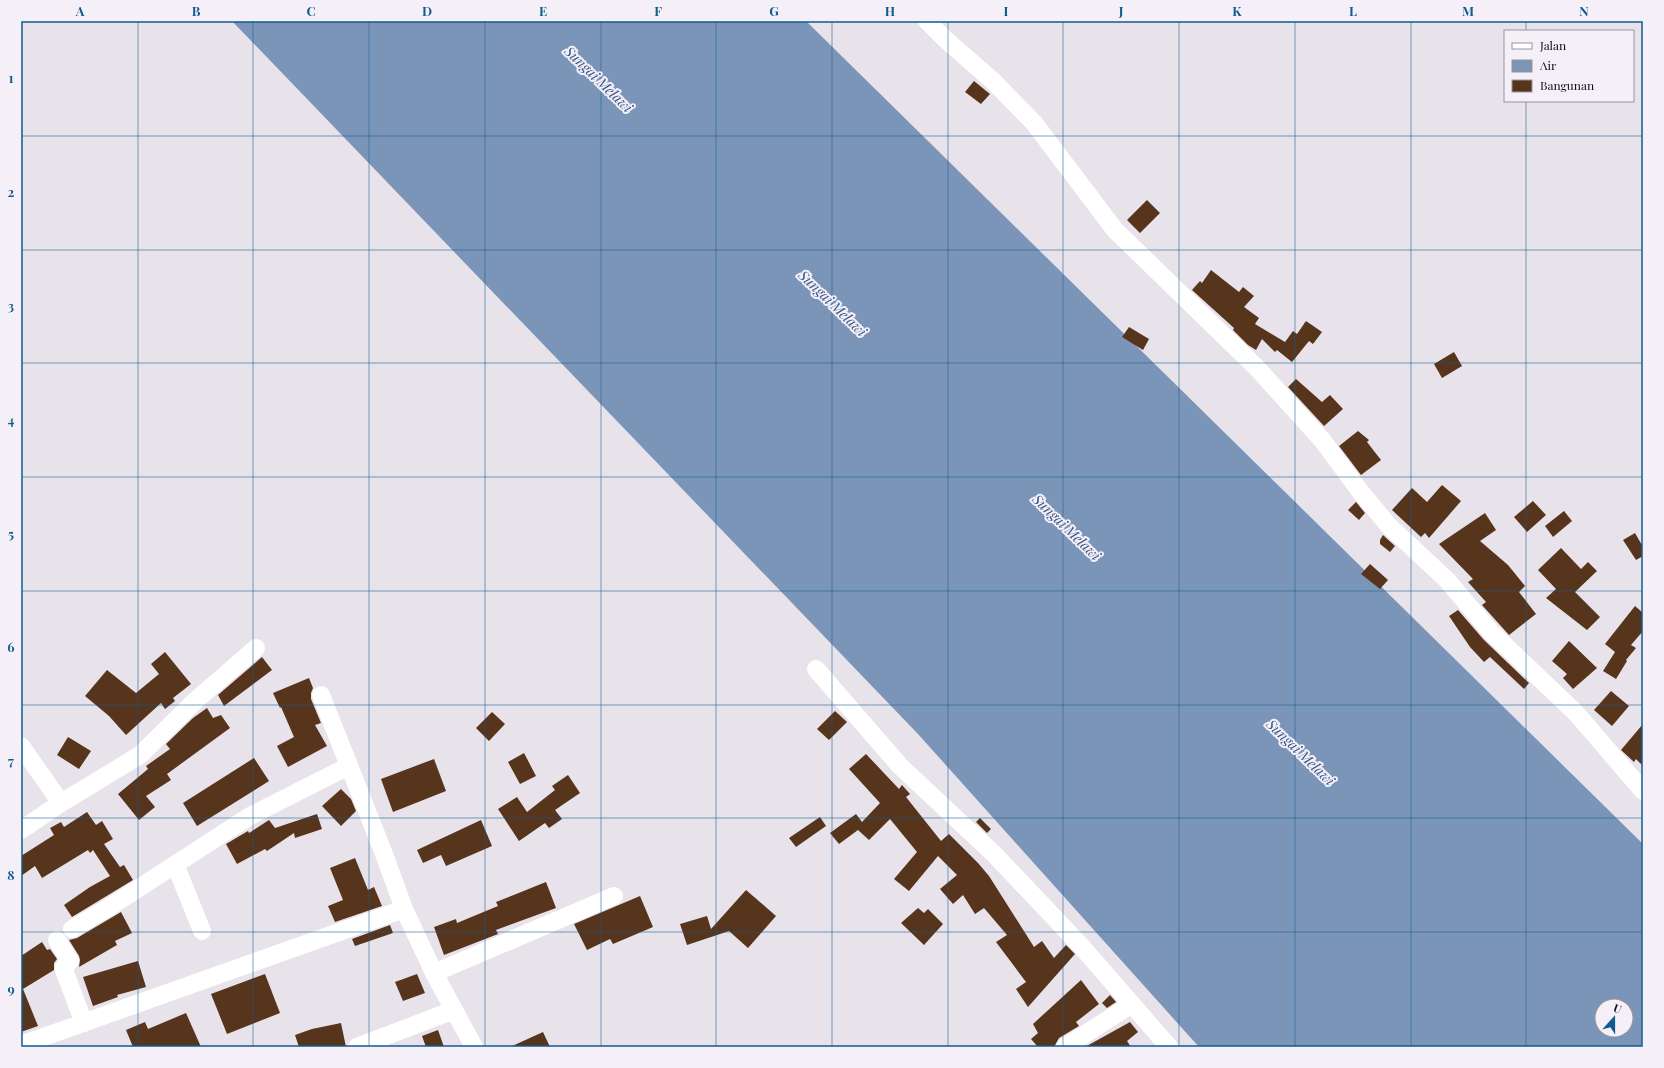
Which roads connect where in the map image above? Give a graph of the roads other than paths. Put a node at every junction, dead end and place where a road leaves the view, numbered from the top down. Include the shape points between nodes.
1 (927, 21) edge
2 (256, 648) dead end
3 (816, 669) dead end
4 (322, 695) dead end
5 (21, 746) edge
6 (349, 766) junction
7 (1643, 791) edge
8 (61, 803) junction
9 (21, 830) edge
10 (175, 864) junction
11 (614, 896) dead end
12 (404, 909) junction
13 (72, 929) dead end
14 (202, 931) dead end
15 (57, 940) dead end
16 (434, 973) junction
17 (1132, 1004) junction
18 (454, 1010) junction
19 (84, 1023) junction
20 (21, 1045) edge
21 (357, 1047) edge
22 (474, 1047) edge
23 (1065, 1047) edge
24 (1169, 1047) edge

1 - 7 street via 992,80 1034,123 1116,230 1256,367 1323,441 1389,526 1447,580 1491,632 1576,713
2 - 8 street via 195,700 140,755
3 - 17 street via 900,766 995,855
4 - 6 street
5 - 8 street
6 - 10 street via 250,816
6 - 12 street
8 - 9 street
10 - 13 street
10 - 14 street
11 - 16 street
12 - 16 street
12 - 19 street
15 - 19 street via 70,962 64,970
16 - 18 street
17 - 23 street
17 - 24 street
18 - 21 street
18 - 22 street
19 - 20 street

